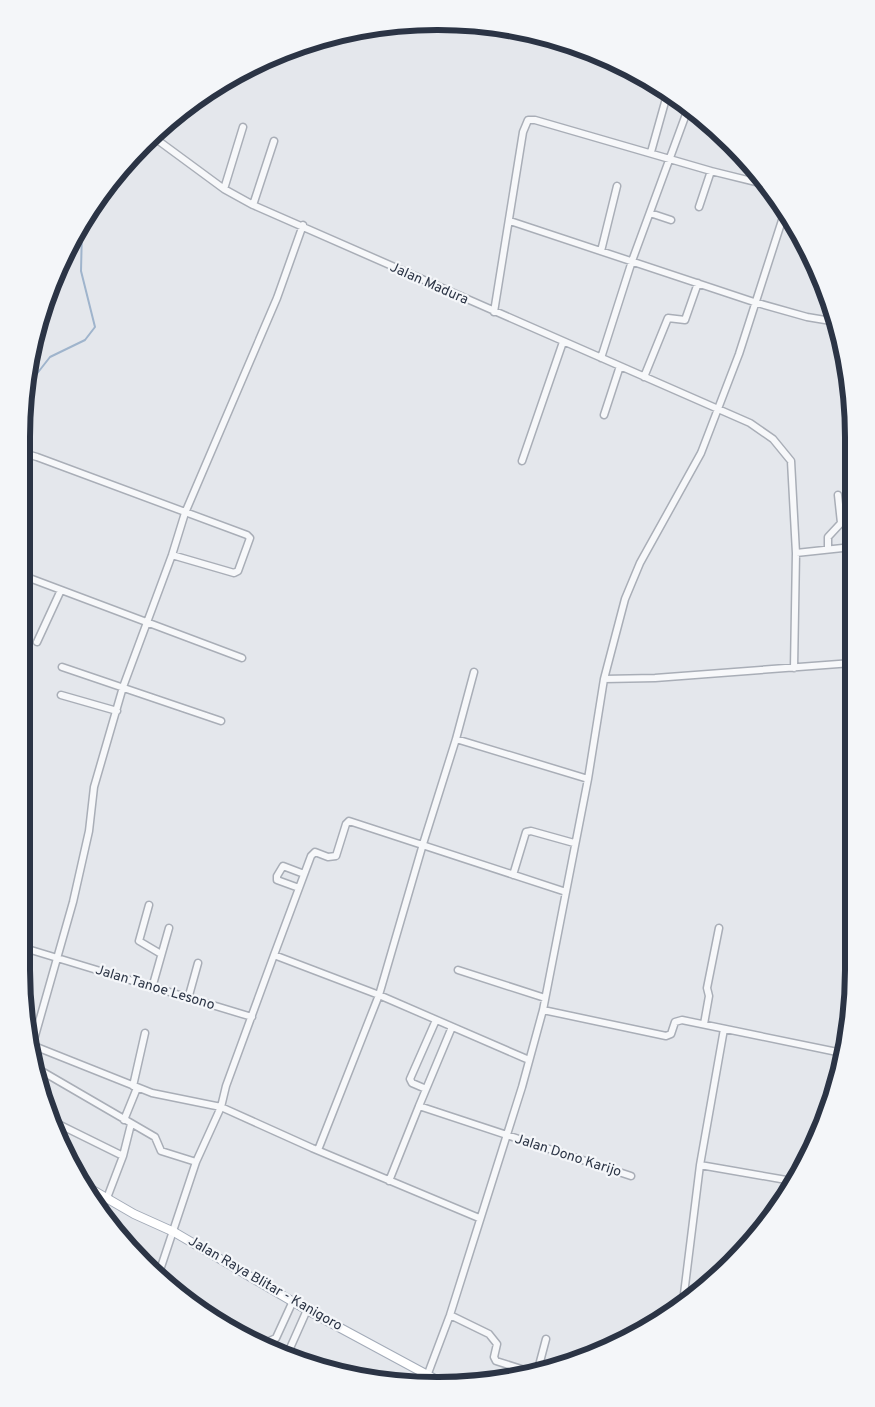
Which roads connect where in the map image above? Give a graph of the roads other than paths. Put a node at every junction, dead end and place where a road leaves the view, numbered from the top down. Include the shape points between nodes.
1 (665, 100) edge
2 (686, 114) edge
3 (243, 128) dead end
4 (158, 141) edge
5 (274, 141) dead end
6 (651, 152) junction
7 (670, 158) junction
8 (711, 172) junction
9 (755, 182) edge
10 (617, 186) dead end
11 (224, 188) junction
12 (253, 205) junction
13 (699, 207) dead end
14 (650, 213) junction
15 (671, 220) dead end
16 (782, 220) edge
17 (510, 221) junction
18 (303, 225) junction
19 (602, 251) junction
20 (632, 262) junction
21 (698, 283) junction
22 (754, 302) junction
23 (494, 312) junction
24 (827, 321) edge
25 (563, 342) junction
26 (601, 358) junction
27 (620, 366) junction
28 (644, 377) junction
29 (719, 408) junction
30 (604, 415) dead end
31 (30, 455) edge
32 (522, 461) dead end
33 (838, 495) dead end
34 (185, 513) junction
35 (845, 548) edge
36 (828, 549) junction
37 (796, 553) junction
38 (172, 554) junction
39 (30, 578) edge
40 (61, 590) junction
41 (147, 623) junction
42 (37, 642) dead end
43 (242, 658) dead end
44 (845, 664) edge
45 (62, 667) dead end
46 (794, 668) junction
47 (474, 672) dead end
48 (604, 679) junction
49 (123, 687) junction
50 (61, 695) dead end
51 (117, 711) junction
52 (221, 721) dead end
53 (456, 739) junction
54 (588, 779) junction
55 (574, 843) junction
56 (423, 844) junction
57 (304, 874) junction
58 (512, 875) junction
59 (299, 888) junction
60 (566, 892) junction
61 (149, 904) dead end
62 (169, 928) dead end
63 (720, 928) dead end
64 (30, 949) edge
65 (161, 954) junction
66 (274, 955) junction
67 (58, 957) junction
68 (198, 963) dead end
69 (458, 970) dead end
70 (152, 988) junction
71 (380, 995) junction
72 (545, 998) junction
73 (188, 999) junction
74 (543, 1010) junction
75 (252, 1017) junction
76 (436, 1020) junction
77 (704, 1024) junction
78 (452, 1027) junction
79 (724, 1029) junction
80 (145, 1033) dead end
81 (36, 1038) edge
82 (37, 1045) edge
83 (836, 1052) edge
84 (529, 1060) junction
85 (43, 1072) edge
86 (135, 1087) junction
87 (426, 1089) junction
88 (419, 1106) junction
89 (221, 1107) junction
90 (124, 1120) junction
91 (132, 1124) junction
92 (61, 1126) edge
93 (506, 1136) junction
94 (318, 1150) junction
95 (123, 1156) junction
96 (196, 1162) junction
97 (700, 1165) junction
98 (631, 1176) dead end
99 (786, 1180) edge
100 (389, 1181) junction
101 (97, 1192) edge
102 (107, 1198) junction
103 (479, 1218) junction
104 (174, 1232) junction
105 (161, 1268) edge
106 (684, 1294) edge
107 (293, 1302) junction
108 (307, 1310) junction
109 (450, 1315) junction
110 (546, 1338) dead end
111 (270, 1341) edge
112 (289, 1349) edge
113 (540, 1364) edge
114 (520, 1368) edge
115 (427, 1374) junction
116 (432, 1377) edge

1 - 6 street
2 - 7 street
3 - 11 street
4 - 11 street, Jalan Madura
5 - 12 street
6 - 7 street
6 - 17 street via 528,120 523,132
7 - 8 street
7 - 14 street
8 - 9 street
8 - 13 street
10 - 19 street
11 - 12 street, Jalan Madura
12 - 18 street, Jalan Madura
14 - 15 street
14 - 20 street
16 - 22 street
17 - 19 street
17 - 23 street
18 - 23 street, Jalan Madura
18 - 34 street via 277,298
19 - 20 street
20 - 21 street
20 - 26 street
21 - 22 street
21 - 28 street via 685,320 668,318
22 - 24 street
22 - 29 street
23 - 25 street, Jalan Madura
25 - 26 street, Jalan Madura
25 - 32 street
26 - 27 street, Jalan Madura
27 - 28 street, Jalan Madura
27 - 30 street
28 - 29 street, Jalan Madura
29 - 37 street, Jalan Madura via 766,434 791,461
29 - 48 street via 701,453 640,563 625,599
31 - 34 street
33 - 36 street via 841,523 829,536
34 - 38 street
34 - 38 street via 247,535 249,540 238,571 234,573
35 - 36 street
36 - 37 street
37 - 46 street, Jalan Madura
38 - 41 street
39 - 40 street
40 - 41 street
40 - 42 street
41 - 43 street
41 - 49 street
44 - 46 street
45 - 49 street
46 - 48 street
47 - 53 street
48 - 54 street
49 - 51 street
49 - 52 street
50 - 51 street
51 - 67 street via 94,787 89,831 74,902
53 - 54 street
53 - 56 street
54 - 55 street
55 - 58 street via 526,832
55 - 60 street
56 - 57 street via 349,821 336,856 312,853
56 - 58 street
56 - 71 street
57 - 59 street
57 - 59 street via 283,866 277,876 277,880
58 - 60 street
59 - 66 street
60 - 72 street
61 - 65 street via 139,941
62 - 65 street
63 - 77 street via 707,988 709,996
64 - 67 street, Jalan Tanoe Lesono
65 - 70 street
66 - 71 street
66 - 75 street
67 - 70 street, Jalan Tanoe Lesono
67 - 81 street
68 - 73 street
69 - 72 street
70 - 73 street, Jalan Tanoe Lesono
71 - 76 street
71 - 94 street
72 - 74 street
73 - 75 street, Jalan Tanoe Lesono
74 - 77 street via 666,1036 671,1034 677,1020
74 - 84 street
75 - 89 street
76 - 78 street
76 - 87 street via 410,1079
77 - 79 street
78 - 84 street
78 - 87 street
79 - 83 street
79 - 97 street
80 - 86 street
82 - 86 street
84 - 93 street
85 - 90 street
86 - 89 street
86 - 90 street
87 - 88 street
88 - 93 street, Jalan Dono Karijo
88 - 100 street
89 - 94 street
89 - 96 street
90 - 91 street
91 - 95 street
91 - 96 street via 156,1138 157,1148 161,1151
92 - 95 street
93 - 98 street, Jalan Dono Karijo
93 - 103 street
94 - 100 street
95 - 102 street
96 - 104 street
97 - 99 street
97 - 106 street
100 - 103 street
101 - 102 main road, Jalan Raya Blitar - Kanigoro
102 - 104 main road, Jalan Raya Blitar - Kanigoro
103 - 109 street
104 - 105 street
104 - 107 main road, Jalan Raya Blitar - Kanigoro
107 - 108 main road, Jalan Raya Blitar - Kanigoro
107 - 111 street via 276,1338
108 - 112 street
108 - 115 main road, Jalan Raya Blitar - Kanigoro
109 - 114 street via 489,1334 497,1345 496,1361
109 - 115 street
110 - 113 street
115 - 116 main road, Jalan Raya Blitar - Kanigoro

